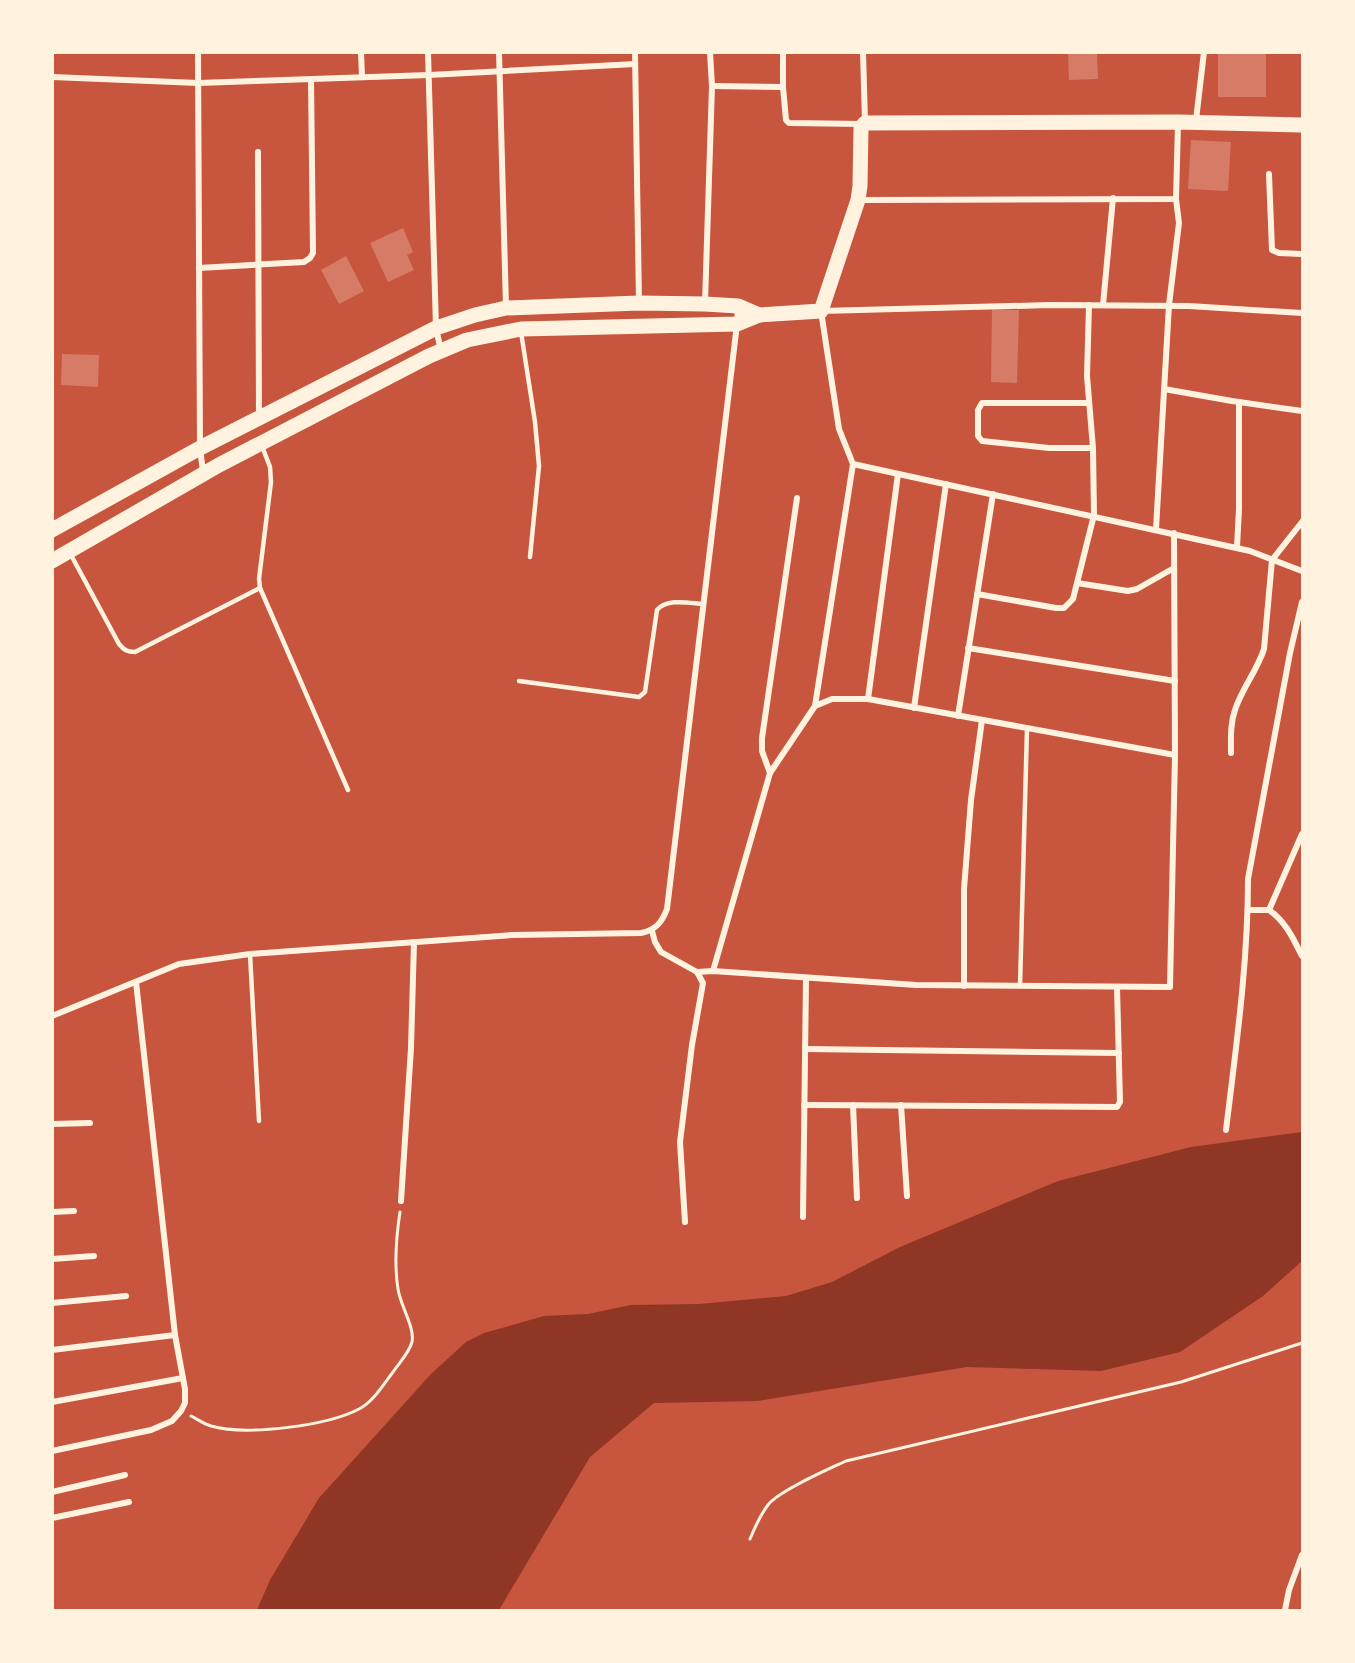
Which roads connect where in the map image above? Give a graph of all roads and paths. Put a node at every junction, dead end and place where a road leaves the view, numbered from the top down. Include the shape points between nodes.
1 (198, 52) edge
2 (362, 52) edge
3 (429, 52) edge
4 (499, 52) edge
5 (635, 52) edge
6 (710, 52) edge
7 (783, 52) edge
8 (863, 52) edge
9 (1204, 52) edge
10 (635, 64) junction
11 (500, 71) junction
12 (429, 75) junction
13 (52, 77) edge
14 (362, 77) junction
15 (310, 79) junction
16 (198, 83) junction
17 (712, 86) junction
18 (783, 87) junction
19 (1178, 122) junction
20 (1196, 123) junction
21 (863, 124) junction
22 (1302, 125) edge
23 (258, 152) dead end
24 (1269, 174) dead end
25 (1113, 198) junction
26 (1176, 199) junction
27 (858, 200) junction
28 (1302, 254) edge
29 (258, 266) junction
30 (199, 268) junction
31 (639, 303) junction
32 (705, 304) junction
33 (1089, 305) junction
34 (1103, 305) junction
35 (1169, 305) junction
36 (738, 306) junction
37 (506, 308) junction
38 (821, 311) junction
39 (1302, 313) edge
40 (759, 315) junction
41 (737, 324) junction
42 (436, 328) junction
43 (521, 329) junction
44 (441, 351) junction
45 (1164, 389) junction
46 (1239, 402) junction
47 (1088, 403) junction
48 (1302, 411) edge
49 (259, 419) junction
50 (261, 443) junction
51 (200, 448) junction
52 (1093, 448) junction
53 (853, 464) junction
54 (204, 474) junction
55 (898, 474) junction
56 (946, 484) junction
57 (993, 494) junction
58 (797, 498) dead end
59 (1094, 515) junction
60 (1302, 522) edge
61 (1156, 529) junction
62 (52, 530) edge
63 (1174, 533) junction
64 (1237, 547) junction
65 (69, 551) junction
66 (530, 557) dead end
67 (1272, 560) junction
68 (52, 561) edge
69 (1174, 568) junction
70 (1302, 571) edge
71 (1077, 583) junction
72 (260, 588) junction
73 (977, 594) junction
74 (1302, 602) edge
75 (704, 604) junction
76 (968, 648) junction
77 (519, 681) dead end
78 (1174, 681) junction
79 (868, 699) junction
80 (815, 706) junction
81 (914, 708) junction
82 (957, 716) junction
83 (982, 720) junction
84 (1027, 729) junction
85 (1230, 753) dead end
86 (1175, 755) junction
87 (770, 773) junction
88 (348, 790) dead end
89 (1302, 834) edge
90 (1248, 910) junction
91 (1269, 910) junction
92 (652, 931) junction
93 (414, 942) junction
94 (250, 954) junction
95 (1302, 956) edge
96 (713, 971) junction
97 (697, 972) junction
98 (806, 978) junction
99 (136, 982) junction
100 (964, 986) junction
101 (1020, 986) junction
102 (1117, 987) junction
103 (52, 1016) edge
104 (805, 1049) junction
105 (1119, 1053) junction
106 (804, 1105) junction
107 (853, 1105) junction
108 (902, 1105) junction
109 (259, 1121) dead end
110 (90, 1123) dead end
111 (52, 1124) edge
112 (1226, 1130) dead end
113 (907, 1196) dead end
114 (857, 1197) dead end
115 (401, 1201) joint
116 (74, 1211) dead end
117 (52, 1212) edge
118 (803, 1217) dead end
119 (685, 1222) dead end
120 (94, 1256) dead end
121 (52, 1259) edge
122 (126, 1296) dead end
123 (52, 1303) edge
124 (175, 1335) junction
125 (1302, 1343) edge
126 (52, 1350) edge
127 (183, 1378) junction
128 (52, 1401) edge
129 (181, 1411) junction
130 (52, 1451) edge
131 (125, 1476) dead end
132 (52, 1492) edge
133 (129, 1502) dead end
134 (52, 1518) edge
135 (750, 1539) dead end
136 (1302, 1556) edge
137 (1285, 1611) edge

1 - 16 street
2 - 14 street
3 - 12 street
4 - 11 street
5 - 10 street
6 - 17 street
7 - 18 street
8 - 21 street
9 - 20 street
10 - 11 street
10 - 31 street
11 - 12 street
11 - 37 street
12 - 14 street
12 - 42 street
13 - 16 street
14 - 15 street
15 - 16 street
15 - 29 street via 312,253 304,262
16 - 30 street
17 - 18 street
17 - 32 street
18 - 21 street via 789,123
19 - 20 main road
19 - 21 main road
19 - 26 street
20 - 22 main road
21 - 27 main road
23 - 29 street
24 - 28 street via 1272,250
25 - 26 street
25 - 27 street
25 - 34 street
26 - 35 street via 1179,223
27 - 38 main road
29 - 30 street
29 - 49 street
30 - 51 street
31 - 32 main road
31 - 37 main road
32 - 36 main road
33 - 34 street
33 - 38 street
33 - 47 street
34 - 35 street
35 - 39 street
35 - 45 street
36 - 40 main road
36 - 41 street
37 - 42 main road
38 - 40 main road
38 - 53 street via 838,429
40 - 41 main road
41 - 43 main road
41 - 75 street
42 - 44 street
42 - 49 main road
43 - 44 main road via 467,340
43 - 66 lane via 539,466
44 - 50 main road
45 - 46 street
45 - 61 street
46 - 48 street
46 - 64 street
47 - 52 street
47 - 52 street via 982,403 978,410 978,436 982,441 1048,448
49 - 51 main road
50 - 54 main road
50 - 72 lane via 271,482
51 - 54 street
51 - 62 main road
52 - 59 street
53 - 55 street
53 - 80 street
54 - 65 main road
55 - 56 street
55 - 79 street
56 - 57 street
56 - 81 street
57 - 59 street
57 - 73 street
58 - 87 street via 762,738
59 - 61 street
59 - 71 street
60 - 67 street
61 - 63 street
63 - 64 street
63 - 69 street
64 - 67 street
65 - 68 main road
65 - 72 lane via 118,644 129,652
67 - 70 street
67 - 85 street via 1265,643 1232,719
69 - 71 street via 1128,591
69 - 78 street
71 - 73 street via 1073,599 1064,608
72 - 88 lane
73 - 76 street
74 - 90 street via 1268,764 1248,879
75 - 77 lane via 667,603 657,610 645,692 639,697
75 - 92 street via 667,909 664,919
76 - 78 street
76 - 82 street
78 - 86 street
79 - 80 street via 832,699
79 - 81 street
80 - 87 street
81 - 82 street
82 - 83 street
83 - 84 street
83 - 100 street via 964,889
84 - 86 street
84 - 101 lane
86 - 102 street via 1170,987
87 - 96 street
89 - 91 street
90 - 91 street
90 - 112 street
91 - 95 street via 1287,926
92 - 93 street
92 - 97 street via 661,952
93 - 94 street
93 - 115 street
94 - 99 street via 179,964
94 - 109 lane
96 - 97 street
96 - 98 street
97 - 119 street via 703,983 680,1142
98 - 100 street
98 - 104 street
99 - 103 street
99 - 124 street
100 - 101 street
101 - 102 street
102 - 105 street
104 - 105 street
104 - 106 street
105 - 108 street via 1117,1107
106 - 107 street
106 - 118 street
107 - 108 street
107 - 114 street
108 - 113 street
110 - 111 street
115 - 129 path via 396,1237 398,1292 412,1343 377,1393 360,1408 330,1420 302,1425 234,1430 210,1426
116 - 117 street
120 - 121 street
122 - 123 street
124 - 126 street
124 - 127 street
125 - 135 path via 1181,1382 846,1461 769,1503
127 - 128 street
127 - 129 street
129 - 130 street via 172,1421 151,1430
131 - 132 street
133 - 134 street
136 - 137 street

